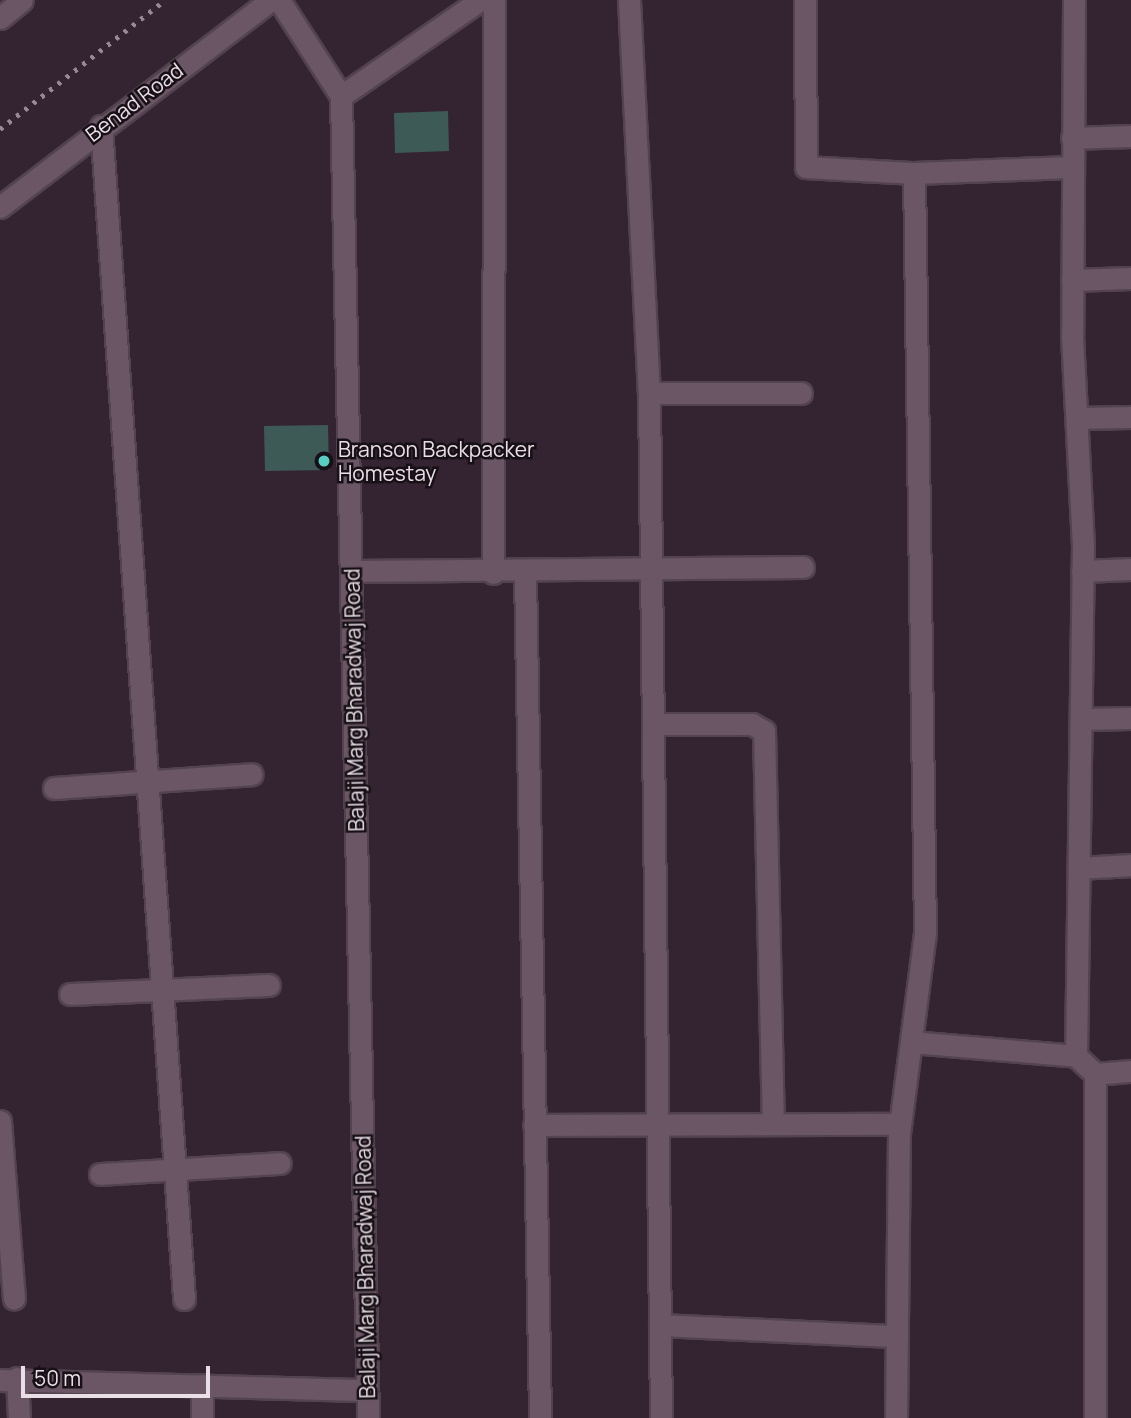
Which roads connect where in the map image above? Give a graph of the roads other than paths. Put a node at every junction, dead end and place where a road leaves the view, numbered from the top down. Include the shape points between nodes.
1 (22, 0) edge
2 (271, 0) edge
3 (279, 0) edge
4 (480, 0) edge
5 (494, 0) edge
6 (629, 0) edge
7 (805, 0) edge
8 (1074, 0) edge
9 (0, 18) edge
10 (341, 96) junction
11 (101, 126) junction
12 (1131, 136) edge
13 (1072, 138) junction
14 (1070, 167) junction
15 (914, 173) junction
16 (0, 207) edge
17 (1131, 278) edge
18 (1072, 280) junction
19 (649, 393) junction
20 (801, 393) dead end
21 (1131, 416) edge
22 (1077, 418) junction
23 (651, 566) junction
24 (803, 567) dead end
25 (1131, 569) edge
26 (351, 571) junction
27 (1082, 571) junction
28 (493, 573) junction
29 (525, 573) junction
30 (1131, 718) edge
31 (1081, 719) junction
32 (653, 724) junction
33 (252, 774) dead end
34 (148, 782) junction
35 (54, 788) dead end
36 (1131, 866) edge
37 (1079, 868) junction
38 (269, 985) dead end
39 (164, 989) junction
40 (70, 995) dead end
41 (911, 1042) junction
42 (1076, 1056) junction
43 (1131, 1071) edge
44 (1095, 1074) junction
45 (0, 1121) edge
46 (658, 1122) junction
47 (773, 1123) junction
48 (534, 1125) junction
49 (900, 1125) junction
50 (280, 1163) dead end
51 (177, 1168) junction
52 (100, 1174) dead end
53 (13, 1298) dead end
54 (184, 1298) dead end
55 (660, 1325) junction
56 (897, 1336) junction
57 (9, 1379) edge
58 (202, 1385) junction
59 (367, 1390) junction
60 (19, 1418) edge
61 (202, 1418) edge
62 (368, 1418) edge
63 (540, 1418) edge
64 (661, 1418) edge
65 (896, 1418) edge
66 (1095, 1418) edge

1 - 9 street
2 - 11 street, Benad Road
3 - 10 street
4 - 10 street
5 - 28 street
6 - 19 street
7 - 15 street via 806,167
8 - 13 street
10 - 26 street, Balaji Marg Bharadwaj Road
11 - 16 street, Benad Road
11 - 34 street
12 - 13 street
13 - 14 street
14 - 15 street
14 - 18 street
15 - 41 street via 925,933
17 - 18 street
18 - 22 street
19 - 20 street
19 - 23 street
21 - 22 street
22 - 27 street
23 - 24 street
23 - 29 street
23 - 32 street
25 - 27 street
26 - 28 street
26 - 59 street, Balaji Marg Bharadwaj Road
27 - 31 street
28 - 29 street
29 - 48 street
30 - 31 street
31 - 37 street
32 - 46 street
32 - 47 street via 752,724 764,731
33 - 34 street
34 - 35 street
34 - 39 street
36 - 37 street
37 - 42 street
38 - 39 street
39 - 40 street
39 - 51 street
41 - 42 street
41 - 49 street
42 - 44 street
43 - 44 street
44 - 66 street
45 - 53 street
46 - 47 street
46 - 48 street
46 - 55 street
47 - 49 street
48 - 63 street
49 - 56 street
50 - 51 street
51 - 52 street
51 - 54 street
55 - 56 street
55 - 64 street
56 - 65 street
57 - 58 street
57 - 60 street
58 - 59 street
58 - 61 street
59 - 62 street, Balaji Marg Bharadwaj Road

